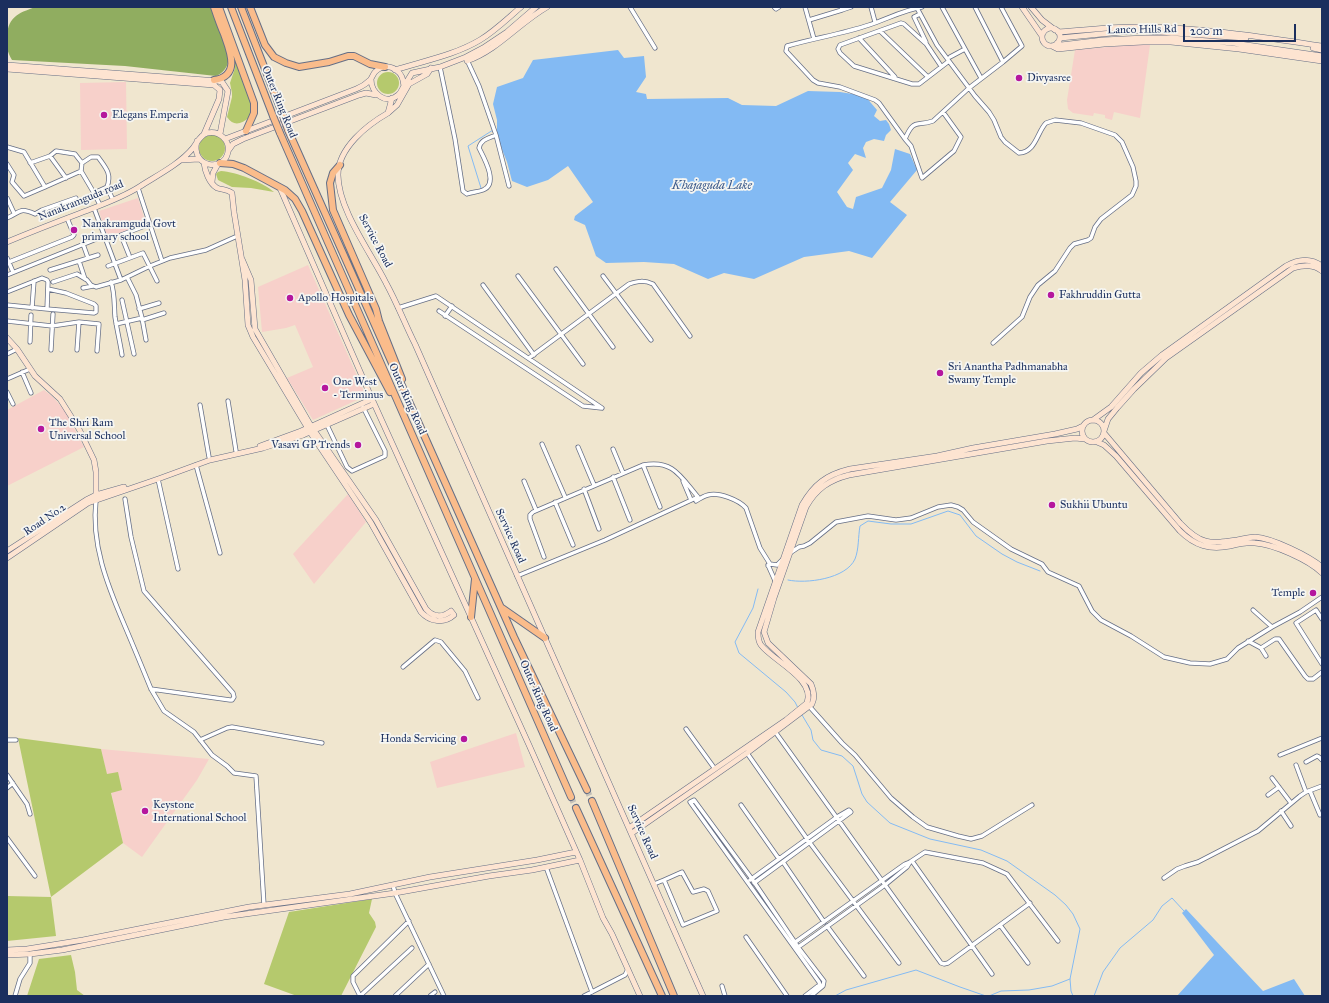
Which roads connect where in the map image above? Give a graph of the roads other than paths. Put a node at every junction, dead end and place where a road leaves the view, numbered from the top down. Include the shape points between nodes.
1 (214, 7) edge
2 (219, 7) edge
3 (230, 7) edge
4 (241, 7) edge
5 (250, 7) edge
6 (521, 7) edge
7 (536, 7) edge
8 (547, 7) edge
9 (630, 7) edge
10 (774, 7) edge
11 (779, 7) edge
12 (805, 7) edge
13 (851, 7) edge
14 (871, 7) edge
15 (901, 7) edge
16 (922, 7) edge
17 (942, 7) edge
18 (975, 7) edge
19 (1001, 7) edge
20 (1022, 7) edge
21 (1028, 7) edge
22 (1031, 7) edge
23 (917, 8) edge
24 (842, 9) edge
25 (903, 12) junction
26 (920, 14) junction
27 (809, 20) junction
28 (875, 22) junction
29 (1145, 29) junction
30 (1054, 30) junction
31 (880, 31) junction
32 (1042, 36) junction
33 (1230, 36) junction
34 (1245, 36) junction
35 (859, 38) junction
36 (1060, 38) junction
37 (814, 39) junction
38 (1171, 40) junction
39 (925, 42) junction
40 (1104, 42) junction
41 (1057, 43) junction
42 (1228, 43) junction
43 (1052, 46) junction
44 (1322, 46) edge
45 (655, 48) dead end
46 (965, 49) junction
47 (1322, 50) edge
48 (1306, 56) junction
49 (1322, 56) edge
50 (467, 59) junction
51 (950, 59) junction
52 (1322, 61) edge
53 (1003, 62) junction
54 (7, 65) edge
55 (385, 66) junction
56 (941, 66) junction
57 (440, 67) junction
58 (22, 68) junction
59 (431, 68) junction
60 (7, 69) edge
61 (395, 70) junction
62 (928, 76) junction
63 (897, 78) junction
64 (981, 78) junction
65 (371, 79) junction
66 (214, 80) junction
67 (404, 86) junction
68 (969, 88) junction
69 (379, 96) junction
70 (392, 98) junction
71 (943, 112) junction
72 (388, 113) junction
73 (246, 131) junction
74 (204, 134) junction
75 (220, 134) junction
76 (496, 135) junction
77 (905, 138) junction
78 (225, 139) junction
79 (198, 141) junction
80 (7, 147) edge
81 (228, 152) junction
82 (50, 156) junction
83 (180, 160) junction
84 (202, 161) junction
85 (30, 163) junction
86 (82, 163) junction
87 (219, 163) junction
88 (7, 164) edge
89 (340, 165) junction
90 (81, 170) junction
91 (66, 178) junction
92 (212, 182) junction
93 (509, 186) dead end
94 (45, 187) junction
95 (108, 187) junction
96 (280, 187) junction
97 (138, 188) junction
98 (94, 193) junction
99 (7, 198) edge
100 (76, 198) dead end
101 (113, 200) junction
102 (8, 203) edge
103 (100, 205) junction
104 (94, 208) junction
105 (14, 213) junction
106 (7, 218) edge
107 (67, 218) junction
108 (150, 224) junction
109 (104, 236) junction
110 (234, 237) dead end
111 (7, 242) edge
112 (84, 244) junction
113 (129, 254) dead end
114 (98, 255) dead end
115 (88, 258) junction
116 (8, 260) edge
117 (79, 261) junction
118 (162, 261) junction
119 (114, 264) junction
120 (108, 266) dead end
121 (150, 266) junction
122 (1322, 266) edge
123 (556, 269) dead end
124 (50, 270) dead end
125 (13, 272) junction
126 (1322, 272) edge
127 (7, 275) edge
128 (518, 276) dead end
129 (603, 276) dead end
130 (127, 277) junction
131 (85, 279) junction
132 (121, 280) junction
133 (34, 281) junction
134 (157, 281) dead end
135 (53, 282) dead end
136 (111, 282) junction
137 (483, 285) dead end
138 (93, 286) junction
139 (84, 288) dead end
140 (48, 289) junction
141 (7, 292) edge
142 (616, 293) junction
143 (122, 300) dead end
144 (159, 303) dead end
145 (7, 305) edge
146 (452, 306) junction
147 (32, 308) junction
148 (398, 308) junction
149 (47, 309) junction
150 (139, 309) junction
151 (439, 311) dead end
152 (164, 313) dead end
153 (53, 314) dead end
154 (589, 314) junction
155 (31, 315) dead end
156 (445, 316) junction
157 (142, 319) junction
158 (7, 321) edge
159 (126, 321) junction
160 (79, 322) junction
161 (31, 323) junction
162 (116, 324) junction
163 (52, 326) junction
164 (561, 334) junction
165 (690, 336) dead end
166 (7, 338) edge
167 (146, 340) dead end
168 (651, 340) dead end
169 (30, 342) dead end
170 (993, 343) dead end
171 (613, 346) dead end
172 (17, 349) junction
173 (51, 350) dead end
174 (77, 350) dead end
175 (97, 352) dead end
176 (7, 354) edge
177 (134, 354) dead end
178 (122, 355) dead end
179 (534, 355) junction
180 (529, 358) junction
181 (583, 364) dead end
182 (30, 369) junction
183 (22, 372) junction
184 (7, 379) edge
185 (7, 392) edge
186 (31, 393) dead end
187 (228, 401) dead end
188 (373, 402) junction
189 (13, 404) dead end
190 (200, 405) dead end
191 (363, 406) junction
192 (1093, 420) junction
193 (418, 422) junction
194 (327, 424) junction
195 (408, 426) junction
196 (1083, 426) junction
197 (310, 429) junction
198 (1104, 432) junction
199 (1084, 439) junction
200 (1097, 442) junction
201 (542, 444) dead end
202 (578, 447) dead end
203 (613, 449) dead end
204 (236, 451) junction
205 (209, 457) junction
206 (196, 465) junction
207 (643, 465) junction
208 (623, 473) junction
209 (681, 476) junction
210 (613, 477) junction
211 (158, 479) junction
212 (524, 481) dead end
213 (594, 485) junction
214 (584, 490) junction
215 (96, 497) junction
216 (565, 497) junction
217 (699, 498) junction
218 (125, 499) dead end
219 (692, 500) junction
220 (555, 502) junction
221 (660, 507) dead end
222 (536, 510) junction
223 (630, 520) dead end
224 (600, 529) dead end
225 (573, 545) dead end
226 (7, 551) edge
227 (220, 553) dead end
228 (790, 553) junction
229 (7, 558) edge
230 (544, 558) dead end
231 (784, 558) junction
232 (769, 565) junction
233 (1322, 567) edge
234 (178, 569) dead end
235 (1322, 573) edge
236 (475, 577) junction
237 (518, 577) junction
238 (776, 586) junction
239 (1322, 597) edge
240 (422, 608) junction
241 (501, 608) junction
242 (1253, 610) dead end
243 (471, 617) junction
244 (1322, 619) edge
245 (1272, 627) junction
246 (545, 638) junction
247 (1248, 641) junction
248 (1261, 648) junction
249 (1266, 656) dead end
250 (1322, 664) edge
251 (403, 667) dead end
252 (1322, 672) edge
253 (151, 689) junction
254 (541, 694) junction
255 (478, 698) dead end
256 (530, 700) junction
257 (808, 705) junction
258 (800, 712) junction
259 (686, 729) dead end
260 (776, 733) junction
261 (1322, 738) edge
262 (7, 740) edge
263 (16, 740) dead end
264 (200, 740) junction
265 (322, 743) dead end
266 (747, 753) junction
267 (1280, 755) dead end
268 (1322, 760) edge
269 (1306, 762) dead end
270 (1296, 765) dead end
271 (715, 768) junction
272 (7, 775) edge
273 (1272, 778) dead end
274 (13, 783) junction
275 (1322, 786) edge
276 (1279, 787) junction
277 (7, 788) edge
278 (587, 790) tunnel mouth
279 (1308, 791) junction
280 (1268, 795) dead end
281 (571, 797) tunnel mouth
282 (592, 801) tunnel mouth
283 (1291, 803) junction
284 (1032, 805) dead end
285 (741, 806) dead end
286 (576, 808) tunnel mouth
287 (1281, 811) junction
288 (30, 814) dead end
289 (1320, 815) dead end
290 (837, 818) junction
291 (839, 821) junction
292 (1291, 826) dead end
293 (630, 831) junction
294 (7, 838) edge
295 (808, 839) junction
296 (810, 843) junction
297 (576, 852) junction
298 (580, 860) junction
299 (781, 861) junction
300 (911, 862) junction
301 (517, 863) junction
302 (546, 867) junction
303 (462, 872) junction
304 (518, 872) junction
305 (35, 876) dead end
306 (1164, 878) dead end
307 (752, 879) junction
308 (664, 880) junction
309 (464, 881) junction
310 (748, 881) junction
311 (754, 883) junction
312 (884, 883) junction
313 (654, 884) junction
314 (393, 885) junction
315 (751, 886) junction
316 (395, 893) junction
317 (855, 903) junction
318 (1030, 903) junction
319 (264, 905) junction
320 (409, 921) junction
321 (175, 924) junction
322 (826, 924) junction
323 (1000, 925) junction
324 (746, 937) dead end
325 (1058, 941) dead end
326 (794, 943) junction
327 (970, 945) junction
328 (412, 948) dead end
329 (797, 948) junction
330 (7, 950) edge
331 (30, 954) junction
332 (7, 955) edge
333 (899, 963) dead end
334 (1028, 963) dead end
335 (429, 964) junction
336 (628, 968) junction
337 (992, 974) dead end
338 (864, 976) dead end
339 (822, 982) junction
340 (722, 986) dead end
341 (435, 992) dead end
342 (592, 992) junction
343 (15, 996) edge
344 (360, 996) edge
345 (395, 996) edge
346 (430, 996) edge
347 (444, 996) edge
348 (584, 996) edge
349 (640, 996) edge
350 (662, 996) edge
351 (674, 996) edge
352 (703, 996) edge
353 (725, 996) edge
354 (787, 996) edge
355 (805, 996) edge
356 (811, 996) edge

1 - 66 highway via 232,62 226,75
2 - 73 highway via 254,103 254,112
3 - 195 highway, Outer Ring Road, bridge via 280,133
4 - 193 highway, Outer Ring Road, bridge via 288,130
5 - 55 highway via 265,45 274,57 286,64 299,67 354,56 370,64
6 - 61 main road via 480,40
7 - 50 main road via 496,40
8 - 50 main road via 489,50
9 - 45 street
10 - 11 street
12 - 27 street
13 - 24 street
14 - 28 street
15 - 25 street
16 - 23 street
17 - 46 street
18 - 53 street
19 - 53 street via 1022,46
20 - 32 main road
21 - 30 main road via 1039,22
22 - 30 main road
23 - 25 street
23 - 26 street
24 - 27 street
25 - 28 street
26 - 39 street via 914,17
26 - 51 street via 937,45
27 - 37 street
28 - 37 street
29 - 30 main road
29 - 33 main road, Lanco Hills Rd
29 - 34 main road via 1202,29
29 - 36 main road, Lanco Hills Rd
30 - 32 main road via 1044,31
30 - 36 main road
31 - 35 street
31 - 39 street via 902,23
31 - 62 street
32 - 43 main road via 1044,44
33 - 34 main road, Lanco Hills Rd
33 - 42 main road
34 - 44 main road
34 - 47 main road, Lanco Hills Rd
35 - 63 street
35 - 63 street via 840,45 840,53 854,66
36 - 41 main road
37 - 77 street via 788,46 786,51 818,83 840,87 875,100
38 - 40 main road, Lanco Hills Rd via 1145,38
38 - 42 main road, Lanco Hills Rd
38 - 48 main road
39 - 56 street
40 - 41 main road, Lanco Hills Rd via 1061,45
40 - 43 main road via 1058,49
41 - 43 main road
42 - 48 main road, Lanco Hills Rd
46 - 51 street
46 - 64 street
48 - 49 main road, Lanco Hills Rd
48 - 52 main road
50 - 57 main road
50 - 76 street
51 - 56 street
51 - 68 street
53 - 64 street
54 - 58 main road
55 - 61 main road
55 - 65 main road via 374,73
56 - 62 street
57 - 59 main road
57 - 76 street via 455,139 462,190 465,193 483,190 488,186 490,175 479,148 483,140
58 - 60 main road
58 - 66 main road
58 - 74 main road via 214,85 220,90 219,99
59 - 67 main road via 412,73
59 - 72 main road, Service Road via 427,74 409,84 397,105
61 - 67 main road via 403,78
62 - 63 street via 919,84
64 - 68 street
65 - 69 main road via 371,86
65 - 73 main road via 356,89
66 - 75 main road via 222,82 228,91
67 - 70 main road via 398,95
68 - 71 street
68 - 170 street via 994,120 1004,142 1020,153 1030,149 1049,122 1087,124 1115,136 1122,142 1136,181 1132,195 1101,220 1091,238 1070,248 1055,270 1038,284 1022,317
69 - 70 main road
69 - 81 main road via 366,93 358,95 238,142 230,147
70 - 72 main road
71 - 77 street via 933,121 912,126
71 - 77 street via 961,137 954,151 922,178 911,146
72 - 89 main road, Service Road via 376,119 354,139
73 - 78 main road
74 - 75 main road
74 - 79 main road
75 - 78 main road
76 - 93 street
78 - 81 main road
79 - 83 main road, Nanakramguda road
79 - 84 main road via 196,153
80 - 85 street via 24,152
81 - 87 main road
82 - 85 street
82 - 86 street via 56,151 76,154
82 - 91 street
83 - 84 main road
83 - 97 main road, Nanakramguda road
84 - 87 main road via 209,164
84 - 92 main road
85 - 94 street
86 - 90 street
86 - 95 street via 91,157 98,157 109,172
87 - 92 main road via 213,173
87 - 96 highway via 233,164
88 - 94 street via 14,175 12,182 24,196
89 - 148 main road, Service Road via 338,174 343,201
89 - 193 highway via 333,173 330,183 333,210 376,309
90 - 91 street
90 - 98 street
91 - 94 street
92 - 197 main road via 218,188 232,193 242,259 251,280 255,336
95 - 98 street
95 - 101 street
96 - 188 main road
96 - 195 highway via 289,192 299,205 349,315
97 - 101 main road, Nanakramguda road
97 - 108 street
98 - 103 street
99 - 102 street
100 - 105 street via 35,214 28,210
101 - 103 main road, Nanakramguda road
102 - 105 street
103 - 104 main road, Nanakramguda road
104 - 107 main road, Nanakramguda road
104 - 109 street
105 - 106 street
107 - 111 main road, Nanakramguda road
107 - 116 street via 74,235 72,237
108 - 113 street via 121,235
108 - 118 street
109 - 112 street
109 - 119 street
110 - 118 street via 206,250
112 - 115 street
112 - 125 street
114 - 115 street
115 - 117 street
116 - 125 street
117 - 124 street
117 - 131 street
118 - 121 street
119 - 120 street
119 - 121 street via 143,253
119 - 132 street
121 - 130 street
121 - 134 street
122 - 192 main road via 1305,260 1286,266 1162,355 1141,373 1111,407
123 - 154 street
125 - 127 street
126 - 198 main road via 1313,266 1294,268 1186,343 1166,358 1134,389 1108,419
128 - 164 street
129 - 142 street
130 - 132 street
130 - 150 street via 136,295
131 - 135 street via 77,274
131 - 138 street
132 - 136 street
133 - 140 street via 42,278 47,280
133 - 141 street
133 - 147 street
136 - 138 street
136 - 162 street via 114,290
137 - 179 street
138 - 139 street
140 - 149 street
140 - 149 street via 94,304 96,312
142 - 154 street
142 - 165 street via 637,281 653,284
142 - 168 street
143 - 159 street
144 - 150 street
145 - 147 street
146 - 148 street via 436,296
146 - 156 street
146 - 180 street
147 - 149 street
148 - 237 main road, Service Road
150 - 157 street
151 - 156 street
152 - 157 street
153 - 163 street
154 - 164 street
154 - 171 street
155 - 161 street
156 - 180 street via 583,406 602,408
157 - 159 street
157 - 167 street
158 - 161 street
159 - 162 street
159 - 177 street
160 - 163 street
160 - 174 street
160 - 175 street via 99,324
161 - 163 street
161 - 169 street
162 - 178 street
163 - 173 street
164 - 179 street
164 - 181 street
166 - 172 main road
172 - 176 street
172 - 182 main road
179 - 180 street
182 - 183 street
182 - 215 main road via 60,399 79,429 94,460
183 - 184 street
183 - 186 street
185 - 189 street
187 - 204 street
188 - 191 main road
188 - 243 main road
190 - 205 street
191 - 194 main road
191 - 194 street via 385,453 383,457 352,471 347,466
191 - 197 main road
192 - 196 main road
192 - 198 main road via 1101,423
193 - 241 highway, Outer Ring Road
194 - 197 main road
195 - 236 highway, Outer Ring Road
196 - 199 main road
196 - 231 main road via 1077,430 1025,440 837,473 817,484 809,493 797,516
197 - 204 main road
197 - 206 main road via 263,448
197 - 240 main road via 376,520
198 - 200 main road via 1103,437
198 - 233 main road via 1180,523 1199,540 1208,543 1264,538 1309,557
199 - 200 main road
199 - 228 main road via 1048,441 838,478 828,482 811,497
200 - 235 main road via 1116,456 1180,531 1198,545 1214,548 1256,543 1299,558
201 - 216 street
202 - 213 street
203 - 208 street
204 - 205 main road
205 - 215 main road
206 - 211 main road
206 - 227 street
207 - 208 street
207 - 209 street via 662,464
207 - 221 street
208 - 210 street
209 - 217 street
209 - 219 street
210 - 213 street
210 - 223 street
211 - 215 main road
211 - 234 street
212 - 222 street
213 - 214 street
214 - 216 street
214 - 224 street
215 - 226 main road via 86,500
215 - 229 main road, Road No.2
215 - 253 street via 94,526 108,586
216 - 220 street
217 - 219 street
217 - 232 street via 717,495 742,504 746,508
217 - 237 street via 607,541
218 - 253 street via 144,591 234,697 230,700
219 - 237 street
220 - 222 street
220 - 225 street
222 - 230 street via 530,515 530,519
228 - 231 street
228 - 238 main road
228 - 247 street via 810,543 836,522 868,516 896,520 911,518 938,507 951,505 964,510 973,522 1011,549 1042,564 1048,572 1080,586 1092,610 1101,620 1164,657 1190,663 1210,664 1227,659
231 - 232 street via 777,565
231 - 238 main road
232 - 238 street
236 - 243 highway
236 - 256 highway, Outer Ring Road
237 - 246 main road, Service Road
238 - 257 main road via 758,632 759,643 805,684 809,694
239 - 245 street
240 - 240 main road via 435,615 444,615 451,611 454,615 445,620 434,620 427,617
241 - 246 highway
241 - 254 highway, Outer Ring Road
242 - 245 street
243 - 297 main road
244 - 250 street via 1316,610 1296,622
245 - 247 street
246 - 293 main road, Service Road
247 - 248 street
248 - 249 street
248 - 252 street via 1279,639 1308,679 1313,679
251 - 255 street via 435,640 440,642 465,671
253 - 264 street via 164,711 194,732
254 - 256 highway
254 - 278 highway, Outer Ring Road
256 - 281 highway, Outer Ring Road
257 - 258 main road
257 - 284 street via 856,755 891,798 926,827 971,839 982,836
258 - 260 main road
258 - 271 main road
259 - 271 street
260 - 266 main road
260 - 290 street
261 - 267 street
262 - 263 street
264 - 265 street via 232,728
264 - 319 street via 212,755 234,773 256,776
266 - 293 main road
266 - 295 street
268 - 269 street via 1317,756
270 - 279 street
271 - 293 main road
272 - 274 street
273 - 276 street
274 - 277 street
274 - 288 street via 27,804
275 - 279 street
276 - 280 street
276 - 283 street
279 - 283 street
279 - 289 street
282 - 351 highway
283 - 287 street
285 - 299 street
286 - 350 highway
287 - 292 street
287 - 306 street via 1258,831
290 - 291 street
290 - 291 street via 848,810 851,812
290 - 295 street
291 - 296 street
291 - 312 street
293 - 313 main road, Service Road
294 - 305 street
295 - 296 street
295 - 299 street
296 - 299 street
296 - 317 street
297 - 298 main road
297 - 301 main road
298 - 302 main road
298 - 336 main road via 603,918
299 - 307 street
299 - 311 street
299 - 322 street
300 - 312 street via 905,864
300 - 318 street via 925,852 983,863 1007,874
300 - 327 street
301 - 303 main road
301 - 304 main road
302 - 304 main road
302 - 342 street
303 - 309 main road
303 - 314 main road
304 - 309 main road
307 - 310 street
307 - 310 street via 694,800 690,802
307 - 311 street
308 - 308 street via 684,925 718,911 708,891 704,889 693,892 682,872
308 - 313 street
309 - 316 main road
310 - 315 street
311 - 315 street
311 - 326 street
312 - 317 street
312 - 327 street via 941,963 948,963
313 - 352 main road, Service Road
314 - 316 street
314 - 319 main road via 350,894
315 - 326 street
316 - 320 street
316 - 321 main road
317 - 322 street
317 - 333 street
318 - 323 street
318 - 325 street
319 - 321 main road
320 - 335 street
320 - 344 street via 354,976 353,982
321 - 330 main road via 27,950
321 - 331 main road via 62,950
322 - 326 street
322 - 329 street
322 - 338 street
323 - 327 street
323 - 334 street
324 - 354 street
326 - 329 street
327 - 337 street
328 - 344 street
329 - 339 street
331 - 332 main road
331 - 343 street via 30,963 20,979
335 - 345 street
335 - 347 street
336 - 342 street via 625,975
336 - 349 main road
339 - 355 street
339 - 356 street via 823,986
340 - 353 street
341 - 346 street
342 - 348 street

